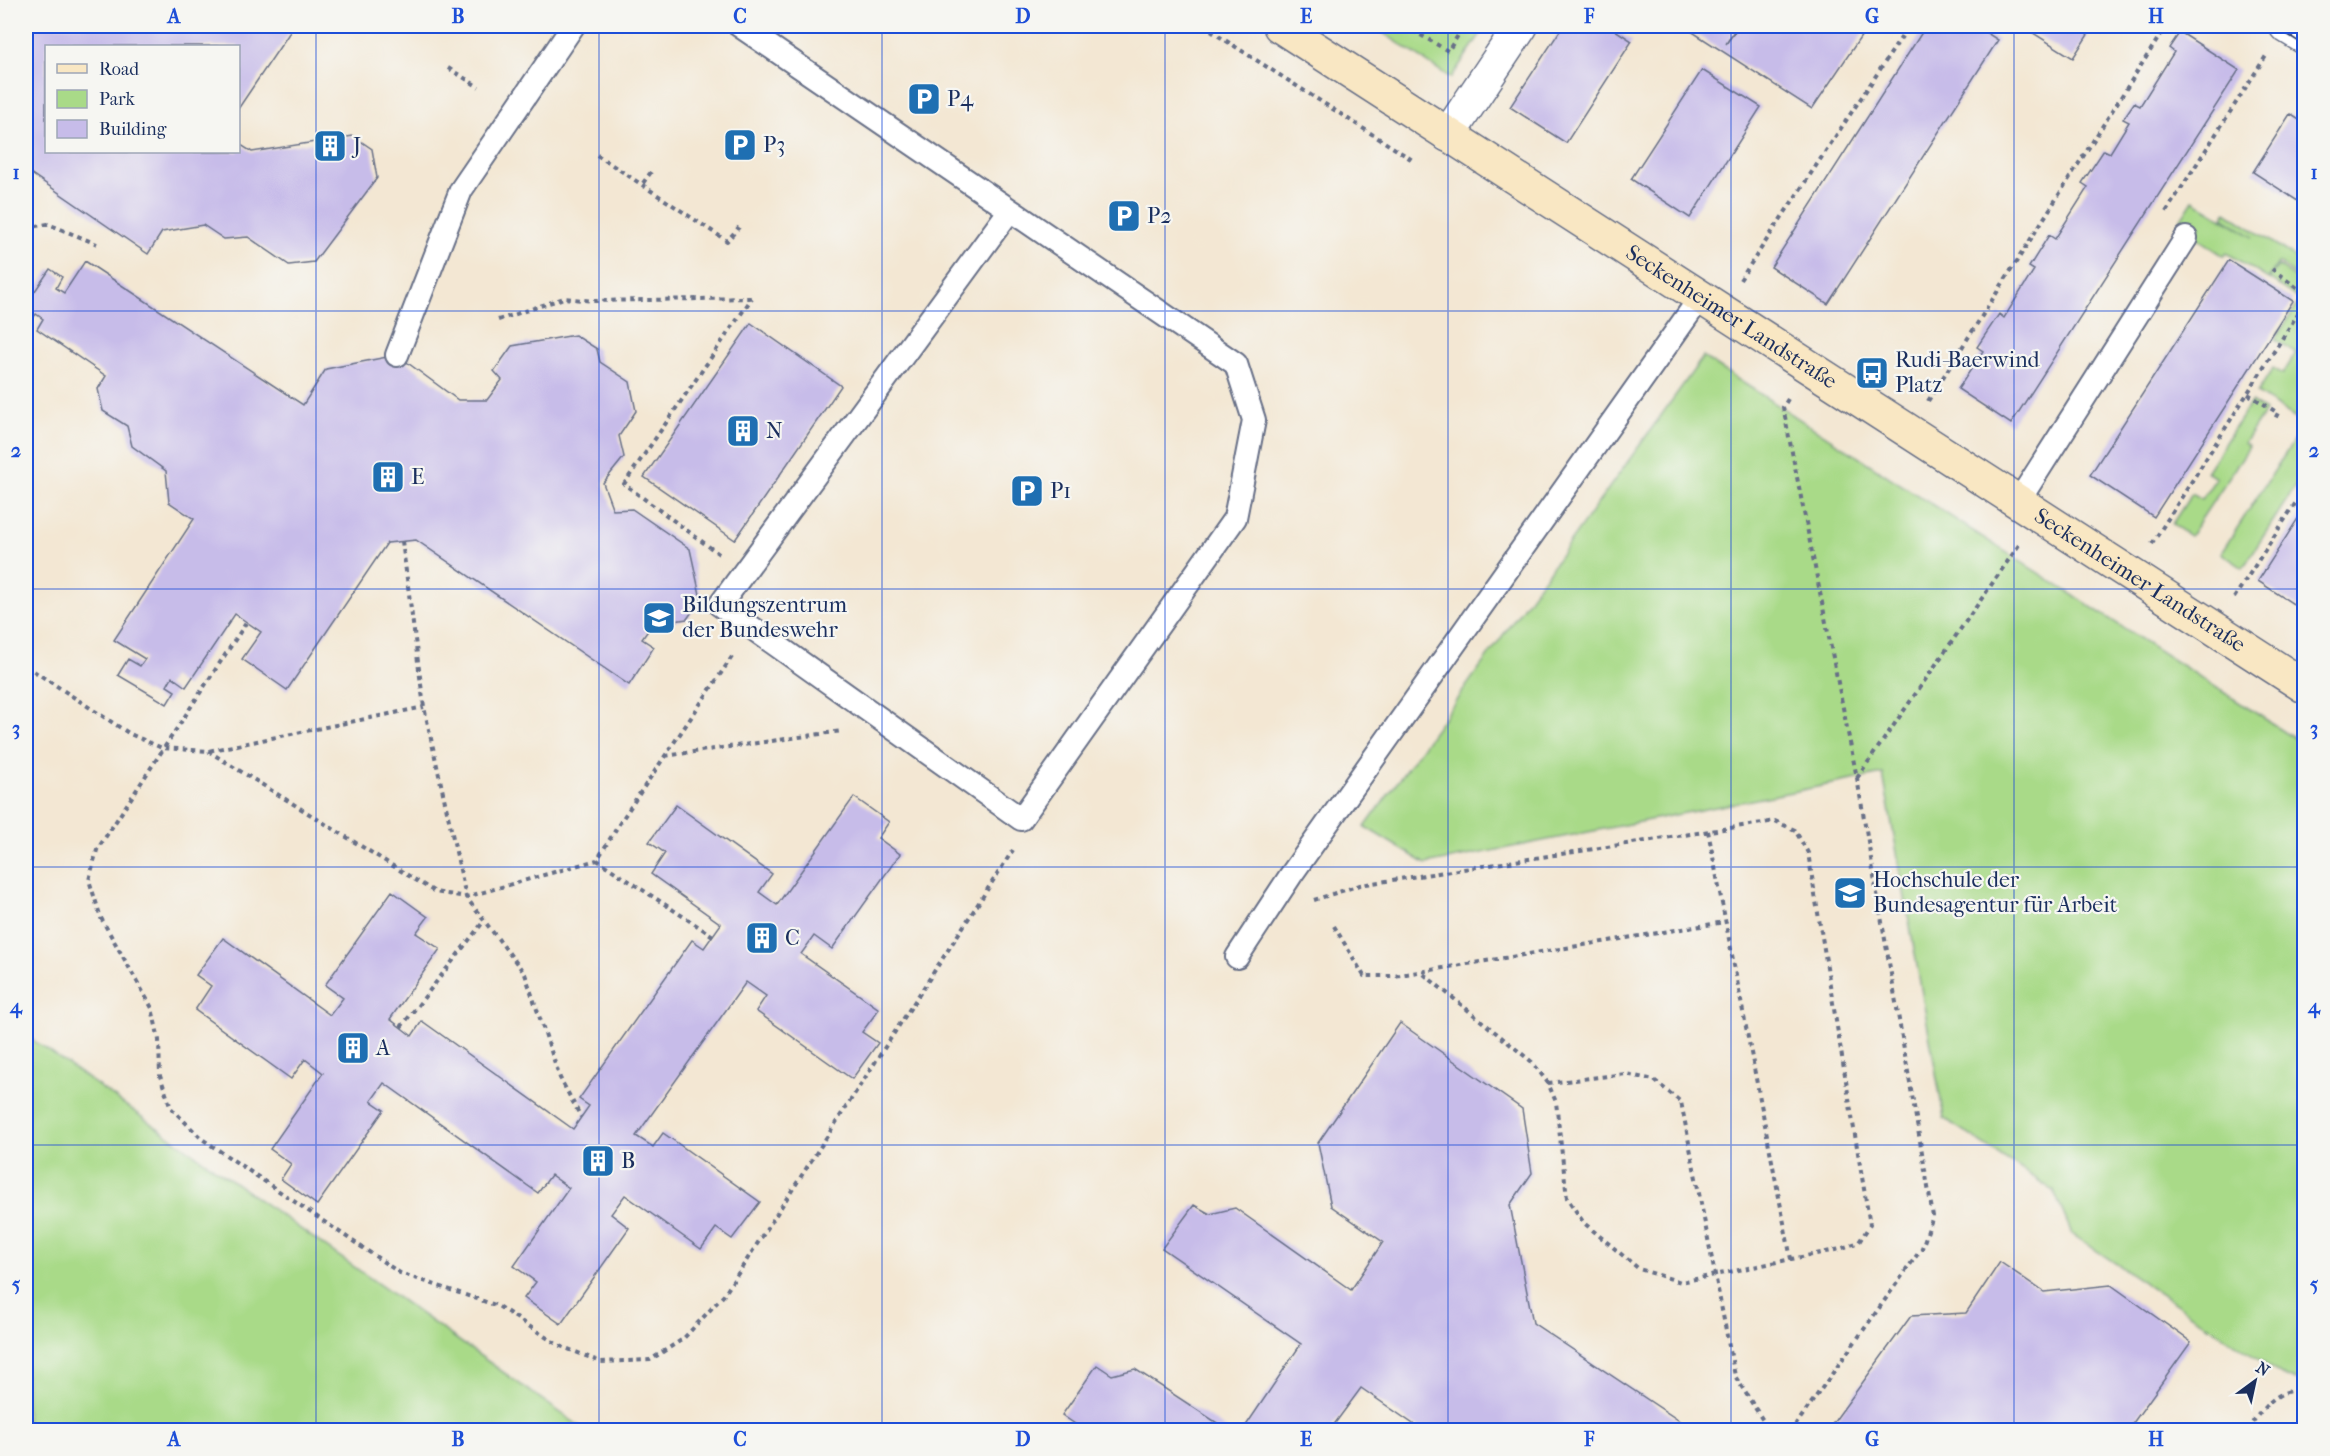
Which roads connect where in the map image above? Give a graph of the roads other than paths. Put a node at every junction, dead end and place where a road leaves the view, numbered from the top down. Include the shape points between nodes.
1 (573, 26) edge
2 (740, 26) edge
3 (1280, 26) edge
4 (1521, 26) edge
5 (2286, 26) edge
6 (2304, 38) edge
7 (1448, 135) junction
8 (1010, 210) junction
9 (2187, 238) dead end
10 (1700, 298) junction
11 (396, 356) dead end
12 (2029, 509) junction
13 (2304, 686) edge
14 (1237, 957) dead end

1 - 11 lane via 461,190
2 - 8 lane
3 - 7 main road, Seckenheimer Landstraße
4 - 7 street
5 - 6 street
7 - 10 main road, Seckenheimer Landstraße
8 - 8 lane via 720,605 1021,819 1235,518 1254,420 1236,364
9 - 12 lane
10 - 12 main road, Seckenheimer Landstraße
10 - 14 lane
12 - 13 main road, Seckenheimer Landstraße

